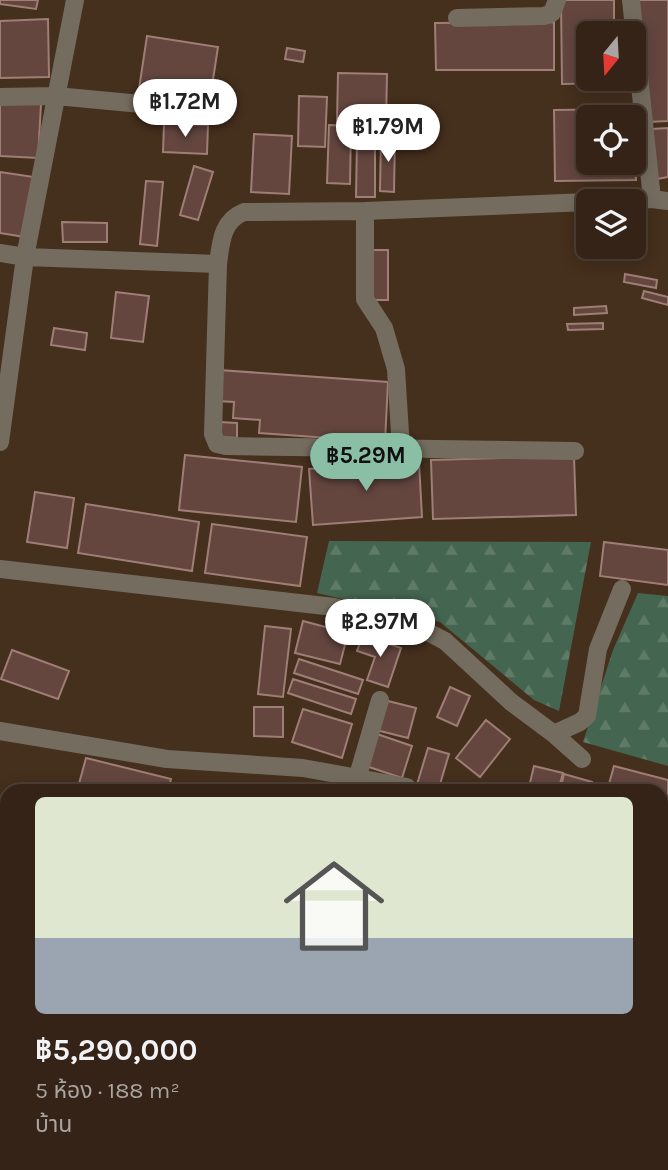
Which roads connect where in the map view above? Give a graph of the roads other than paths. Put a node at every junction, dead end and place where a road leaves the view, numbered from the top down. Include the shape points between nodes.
1 (75, 0) edge
2 (557, 0) edge
3 (631, 0) edge
4 (457, 18) dead end
5 (56, 96) junction
6 (0, 97) edge
7 (205, 110) dead end
8 (660, 200) edge
9 (576, 202) edge
10 (365, 211) junction
11 (0, 253) edge
12 (24, 257) junction
13 (218, 264) junction
14 (0, 442) edge
15 (401, 449) junction
16 (575, 451) dead end
17 (0, 569) edge
18 (622, 589) dead end
19 (380, 700) dead end
20 (0, 731) edge
21 (554, 734) junction
22 (582, 759) dead end
23 (357, 779) junction
24 (388, 784) edge

1 - 5 street
2 - 4 street via 552,13 544,16
3 - 8 street
5 - 6 street
5 - 7 street
5 - 12 street
9 - 10 street
10 - 13 street via 244,212 227,223
10 - 15 street via 365,299 384,328 396,369
11 - 12 street
12 - 13 street
12 - 14 street
13 - 15 street via 212,434 217,444
15 - 16 street
17 - 21 street via 334,607 424,631 445,641 511,702
18 - 21 street via 598,649 587,716
19 - 23 street
20 - 23 street via 167,759 303,768
21 - 22 street
23 - 24 street

